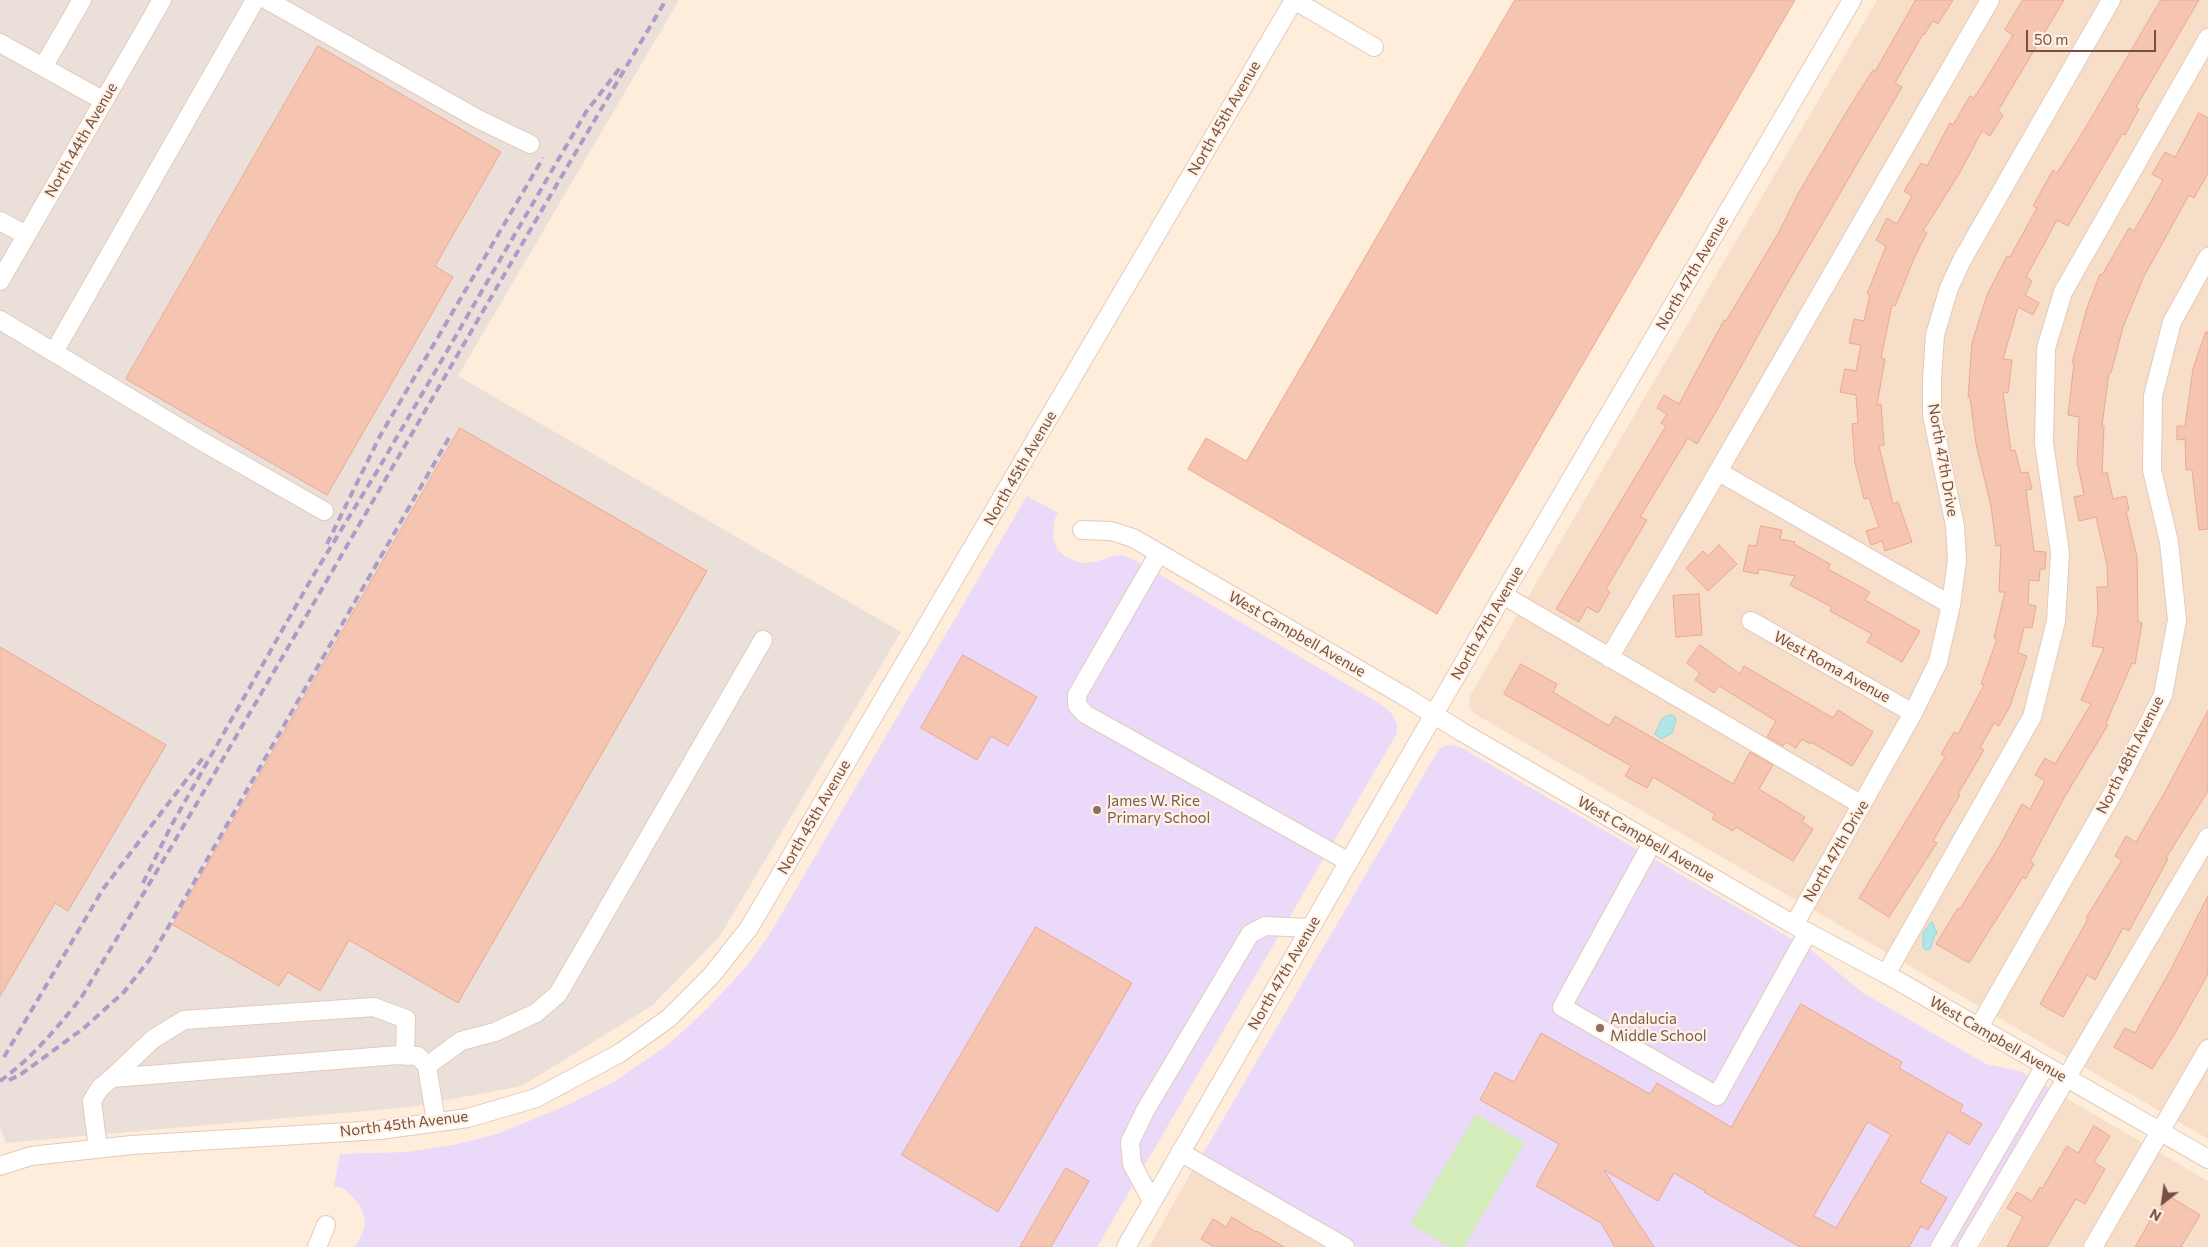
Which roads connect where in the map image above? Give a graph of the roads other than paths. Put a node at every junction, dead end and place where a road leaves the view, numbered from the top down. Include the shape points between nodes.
1 (82, 0) edge
2 (162, 0) edge
3 (255, 0) edge
4 (267, 0) edge
5 (1294, 0) edge
6 (1852, 0) edge
7 (1990, 0) edge
8 (2111, 0) edge
9 (2208, 38) edge
10 (0, 42) edge
11 (1374, 47) dead end
12 (43, 67) junction
13 (104, 101) junction
14 (530, 144) dead end
15 (0, 221) edge
16 (26, 235) junction
17 (2208, 257) edge
18 (0, 281) edge
19 (0, 320) edge
20 (54, 352) junction
21 (1719, 472) junction
22 (324, 511) dead end
23 (1082, 530) dead end
24 (1159, 553) junction
25 (1503, 595) junction
26 (1951, 605) junction
27 (1751, 621) dead end
28 (763, 640) dead end
29 (1609, 658) junction
30 (1914, 713) junction
31 (1434, 715) junction
32 (1862, 805) junction
33 (2208, 837) edge
34 (1652, 843) junction
35 (1349, 862) junction
36 (1310, 928) junction
37 (1801, 929) junction
38 (1886, 974) junction
39 (1979, 1027) junction
40 (2208, 1049) edge
41 (406, 1056) junction
42 (427, 1066) junction
43 (2045, 1066) junction
44 (112, 1078) junction
45 (2067, 1078) junction
46 (436, 1122) junction
47 (2159, 1131) junction
48 (98, 1149) junction
49 (1180, 1152) junction
50 (2208, 1159) edge
51 (0, 1166) edge
52 (1152, 1201) junction
53 (326, 1225) dead end
54 (1128, 1246) edge
55 (317, 1247) edge
56 (1345, 1247) edge
57 (1940, 1247) edge
58 (1967, 1247) edge
59 (2092, 1247) edge

1 - 12 street
2 - 13 street, North 44th Avenue
3 - 20 street
4 - 14 street via 478,119
5 - 11 street
5 - 46 street, North 45th Avenue via 749,928 711,976 669,1018 620,1053 536,1098 468,1118
6 - 25 street, North 47th Avenue
7 - 21 street
8 - 26 street, North 47th Drive via 1962,260 1948,288 1935,336 1932,415 1955,526 1957,560
9 - 38 street via 2063,292 2046,348 2044,443 2060,553 2056,621 2032,717
10 - 12 street
12 - 13 street
13 - 16 street, North 44th Avenue
15 - 16 street
16 - 18 street, North 44th Avenue
17 - 39 street, North 48th Avenue via 2172,322 2153,396 2152,470 2169,542 2177,620 2162,695 2115,789
19 - 20 street
20 - 22 street
21 - 26 street
21 - 29 street
23 - 24 street, West Campbell Avenue via 1111,531 1133,538
24 - 31 street, West Campbell Avenue
24 - 35 street via 1077,695 1077,705 1085,714
25 - 29 street
25 - 31 street, North 47th Avenue
26 - 30 street, North 47th Drive via 1938,662
27 - 30 street, West Roma Avenue
28 - 42 street via 558,994 536,1013 495,1032 461,1041
29 - 32 street
30 - 32 street, North 47th Drive
31 - 34 street, West Campbell Avenue
31 - 35 street, North 47th Avenue
32 - 37 street, North 47th Drive
33 - 45 street
34 - 37 street, West Campbell Avenue
34 - 37 street, North 47th Drive via 1562,1007 1717,1096
35 - 36 street, North 47th Avenue
36 - 49 street, North 47th Avenue
36 - 52 street via 1265,926 1250,934 1145,1111 1130,1142 1132,1164
37 - 38 street, West Campbell Avenue
38 - 39 street, West Campbell Avenue
39 - 43 street, West Campbell Avenue
40 - 47 street
41 - 42 street via 418,1056
41 - 44 street
41 - 44 street via 406,1019 374,1007 184,1020 153,1039
42 - 46 street
43 - 45 street, West Campbell Avenue
43 - 57 street
44 - 48 street via 92,1101
45 - 47 street, West Campbell Avenue
45 - 58 street
46 - 48 street, North 45th Avenue via 380,1130
47 - 50 street, West Campbell Avenue
47 - 59 street
48 - 51 street, North 45th Avenue via 31,1156
49 - 52 street, North 47th Avenue
49 - 56 street
52 - 54 street, North 47th Avenue
53 - 55 street

